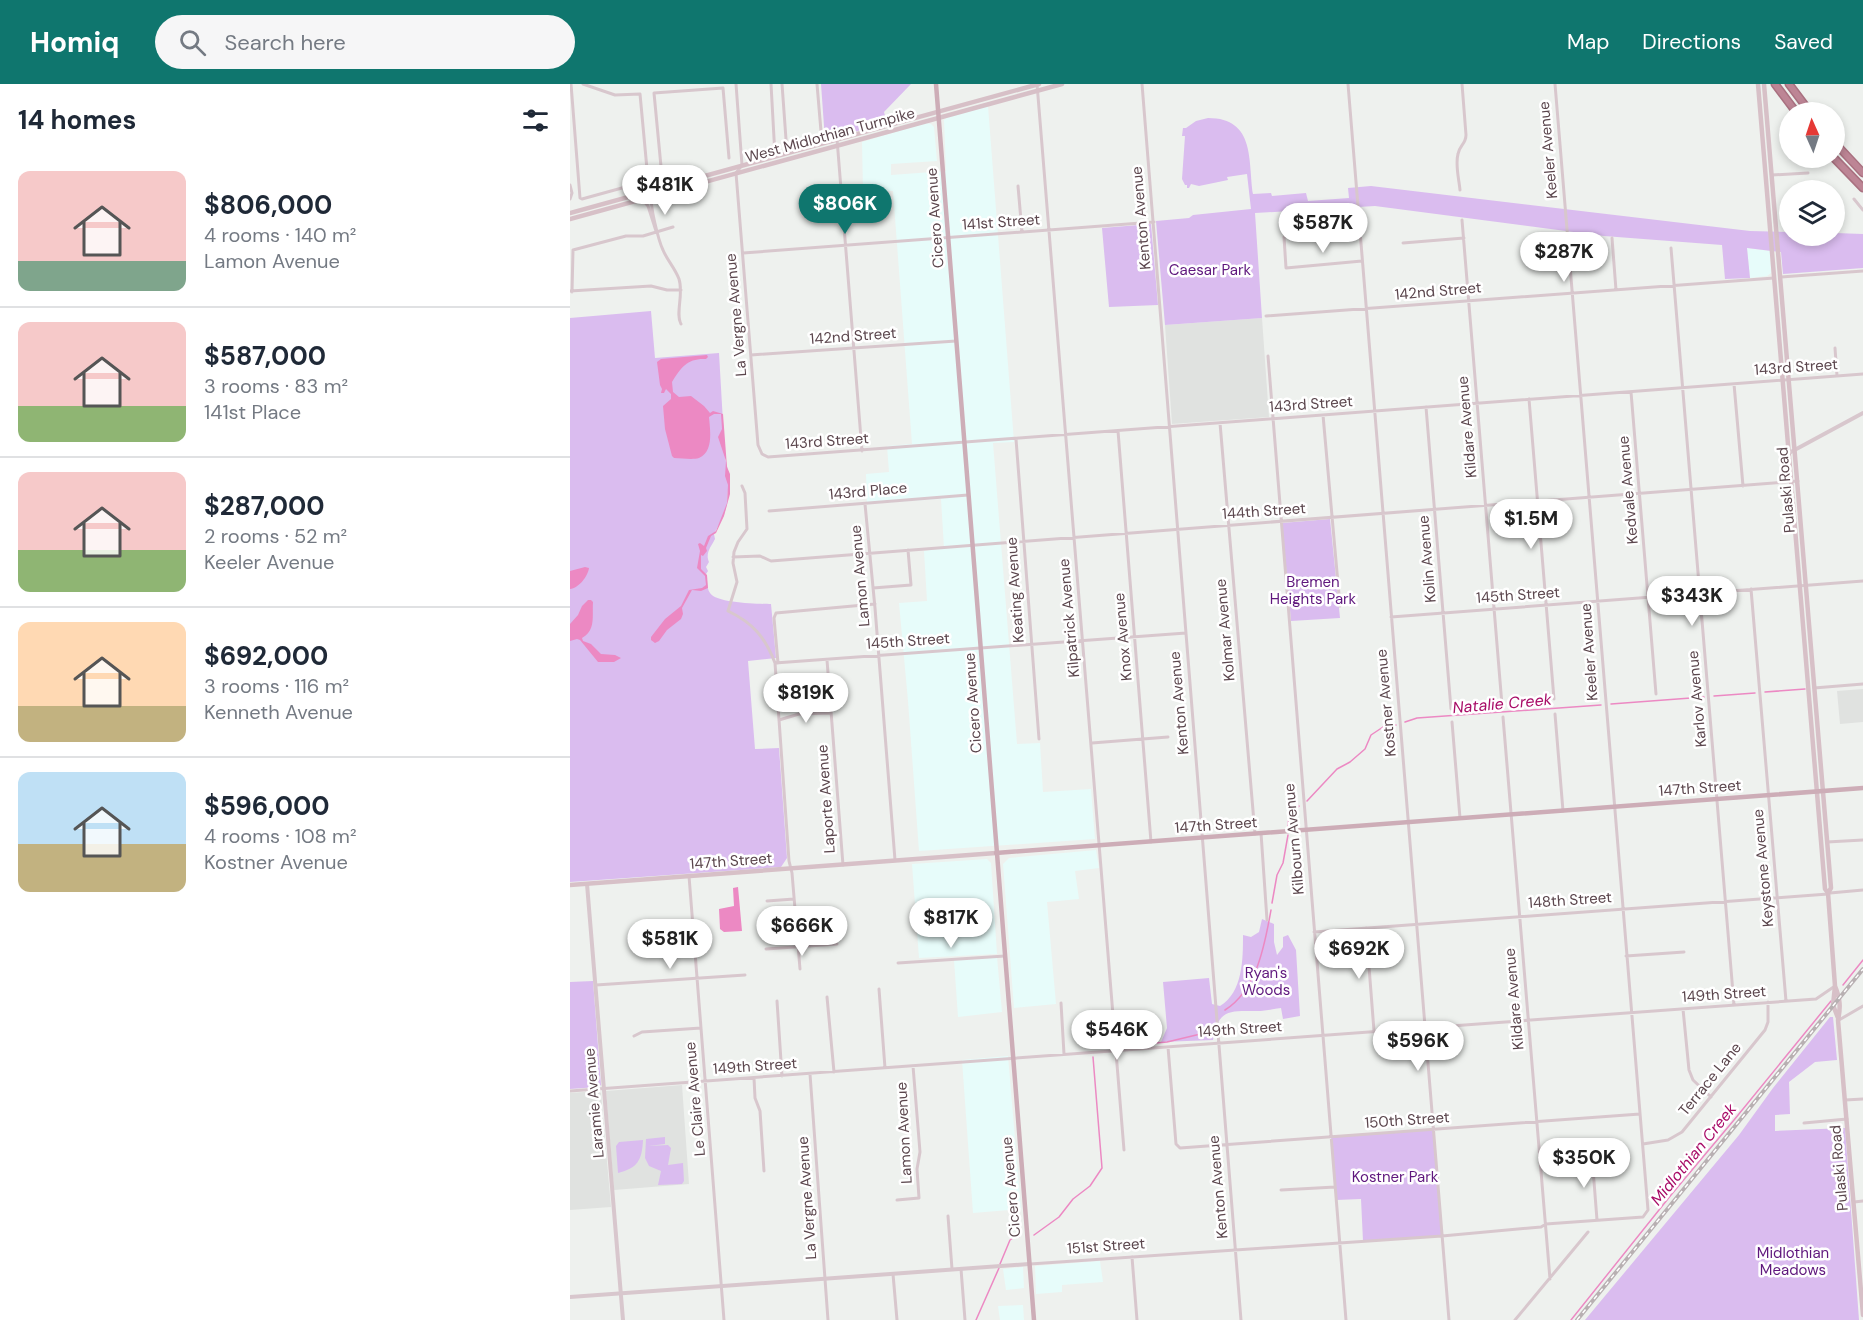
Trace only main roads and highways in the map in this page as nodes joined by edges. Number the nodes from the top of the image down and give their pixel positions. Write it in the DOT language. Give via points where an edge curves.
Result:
graph roads {
  1 [pos="936,84"];
  2 [pos="1062,84"];
  3 [pos="1758,84"];
  4 [pos="1764,84"];
  5 [pos="1775,84"];
  6 [pos="1789,84"];
  7 [pos="1038,86"];
  8 [pos="1788,102"];
  9 [pos="1802,102"];
  10 [pos="939,115"];
  11 [pos="837,142"];
  12 [pos="1845,154"];
  13 [pos="1844,168"];
  14 [pos="1863,173"];
  15 [pos="1863,188"];
  16 [pos="643,193"];
  17 [pos="647,198"];
  18 [pos="570,213"];
  19 [pos="570,219"];
  20 [pos="1777,278"];
  21 [pos="1786,379"];
  22 [pos="1803,586"];
  23 [pos="1863,788"];
  24 [pos="1820,791"];
  25 [pos="996,853"];
  26 [pos="570,885"];
  27 [pos="1828,893"];
  28 [pos="1860,1254"];
  29 [pos="1863,1304"];
  30 [pos="1863,1315"];
  31 [pos="1034,1320"];
  1 -- 10 [label="main road, Cicero Avenue"];
  2 -- 7 [label="main road, West Midlothian Turnpike"];
  3 -- 20 [label="main road, Pulaski Road"];
  4 -- 20 [label="main road, Pulaski Road"];
  5 -- 8 [label="highway"];
  6 -- 9 [label="highway"];
  7 -- 10 [label="main road, West Midlothian Turnpike"];
  10 -- 11 [label="main road, West Midlothian Turnpike"];
  10 -- 25 [label="main road, Cicero Avenue"];
  11 -- 16 [label="main road, West Midlothian Turnpike"];
  11 -- 17 [label="main road, West Midlothian Turnpike"];
  12 -- 14 [label="highway"];
  13 -- 15 [label="highway"];
  16 -- 17 [label="main road"];
  16 -- 18 [label="main road, West Midlothian Turnpike"];
  17 -- 19 [label="main road, West Midlothian Turnpike"];
  20 -- 21 [label="main road, Pulaski Road"];
  21 -- 22 [label="main road, Pulaski Road" via="1791,482"];
  21 -- 22 [label="main road, Pulaski Road" via="1798,482"];
  22 -- 24 [label="main road, Pulaski Road"];
  23 -- 24 [label="main road, 147th Street"];
  24 -- 25 [label="main road, 147th Street"];
  24 -- 27 [label="main road, Pulaski Road"];
  24 -- 27 [label="main road, Pulaski Road" via="1831,888"];
  25 -- 26 [label="main road, 147th Street"];
  25 -- 31 [label="main road, Cicero Avenue"];
  27 -- 28 [label="main road, Pulaski Road"];
  28 -- 29 [label="main road, Pulaski Road"];
  29 -- 30 [label="main road, Pulaski Road"];
}
